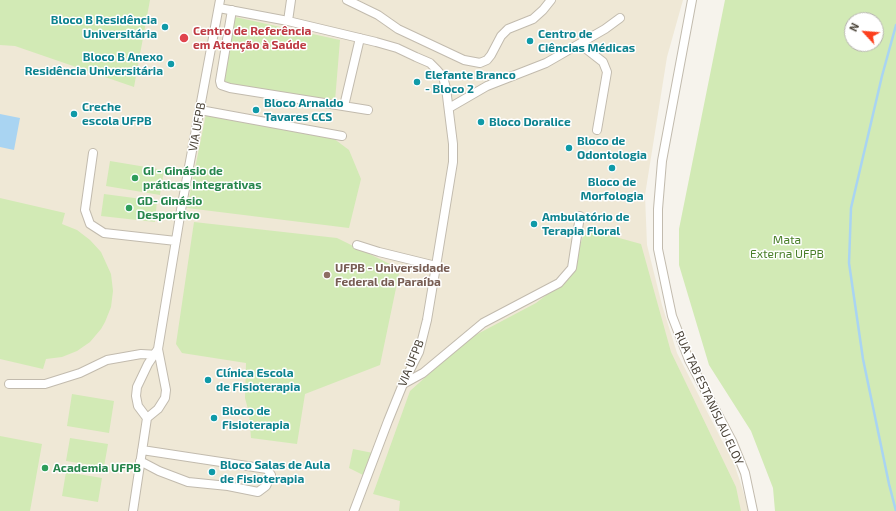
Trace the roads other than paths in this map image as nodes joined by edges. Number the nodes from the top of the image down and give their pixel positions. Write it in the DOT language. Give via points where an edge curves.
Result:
graph roads {
  1 [pos="291,0"];
  2 [pos="347,0"];
  3 [pos="551,0"];
  4 [pos="692,0"];
  5 [pos="219,4"];
  6 [pos="232,10"];
  7 [pos="620,18"];
  8 [pos="288,21"];
  9 [pos="360,38"];
  10 [pos="580,44"];
  11 [pos="344,106"];
  12 [pos="449,108"];
  13 [pos="200,110"];
  14 [pos="368,110"];
  15 [pos="597,130"];
  16 [pos="342,136"];
  17 [pos="93,153"];
  18 [pos="580,216"];
  19 [pos="176,241"];
  20 [pos="357,245"];
  21 [pos="436,266"];
  22 [pos="158,353"];
  23 [pos="9,384"];
  24 [pos="403,384"];
  25 [pos="147,418"];
  26 [pos="142,450"];
  27 [pos="140,461"];
  28 [pos="133,511"];
  29 [pos="354,511"];
  30 [pos="753,511"];
  1 -- 8 [label="street"];
  2 -- 3 [label="street" via="398,29 464,60 480,63 492,55 501,36 508,29 533,19"];
  4 -- 30 [label="street, RUA TAB ESTANISLAU ELOY" via="662,160 658,249 672,316 689,360 732,441 745,473"];
  5 -- 6 [label="street, VIA UFPB"];
  5 -- 13 [label="street, VIA UFPB"];
  6 -- 8 [label="street, VIA UFPB"];
  6 -- 11 [label="street" via="221,85"];
  7 -- 10 [label="street"];
  8 -- 9 [label="street, VIA UFPB"];
  9 -- 11 [label="street"];
  9 -- 12 [label="street, VIA UFPB" via="397,48 430,63 442,77"];
  10 -- 12 [label="street" via="546,62 487,86"];
  10 -- 15 [label="street" via="603,62 607,72"];
  11 -- 14 [label="street"];
  12 -- 21 [label="street, VIA UFPB" via="453,162"];
  13 -- 16 [label="street"];
  13 -- 19 [label="street, VIA UFPB"];
  17 -- 19 [label="street" via="85,210 90,224 104,232"];
  18 -- 24 [label="street" via="572,268 559,283 483,323 423,373"];
  19 -- 22 [label="street, VIA UFPB"];
  20 -- 21 [label="street"];
  21 -- 24 [label="street, VIA UFPB" via="418,352"];
  22 -- 23 [label="street" via="107,360 80,373 45,384"];
  22 -- 25 [label="street, VIA UFPB" via="166,390 165,398 158,409"];
  22 -- 25 [label="street, VIA UFPB" via="148,364 137,387 138,406"];
  24 -- 29 [label="street, VIA UFPB"];
  25 -- 26 [label="street"];
  26 -- 27 [label="street"];
  26 -- 27 [label="street" via="266,469 271,475 266,486 258,492 188,482"];
  27 -- 28 [label="street"];
}
